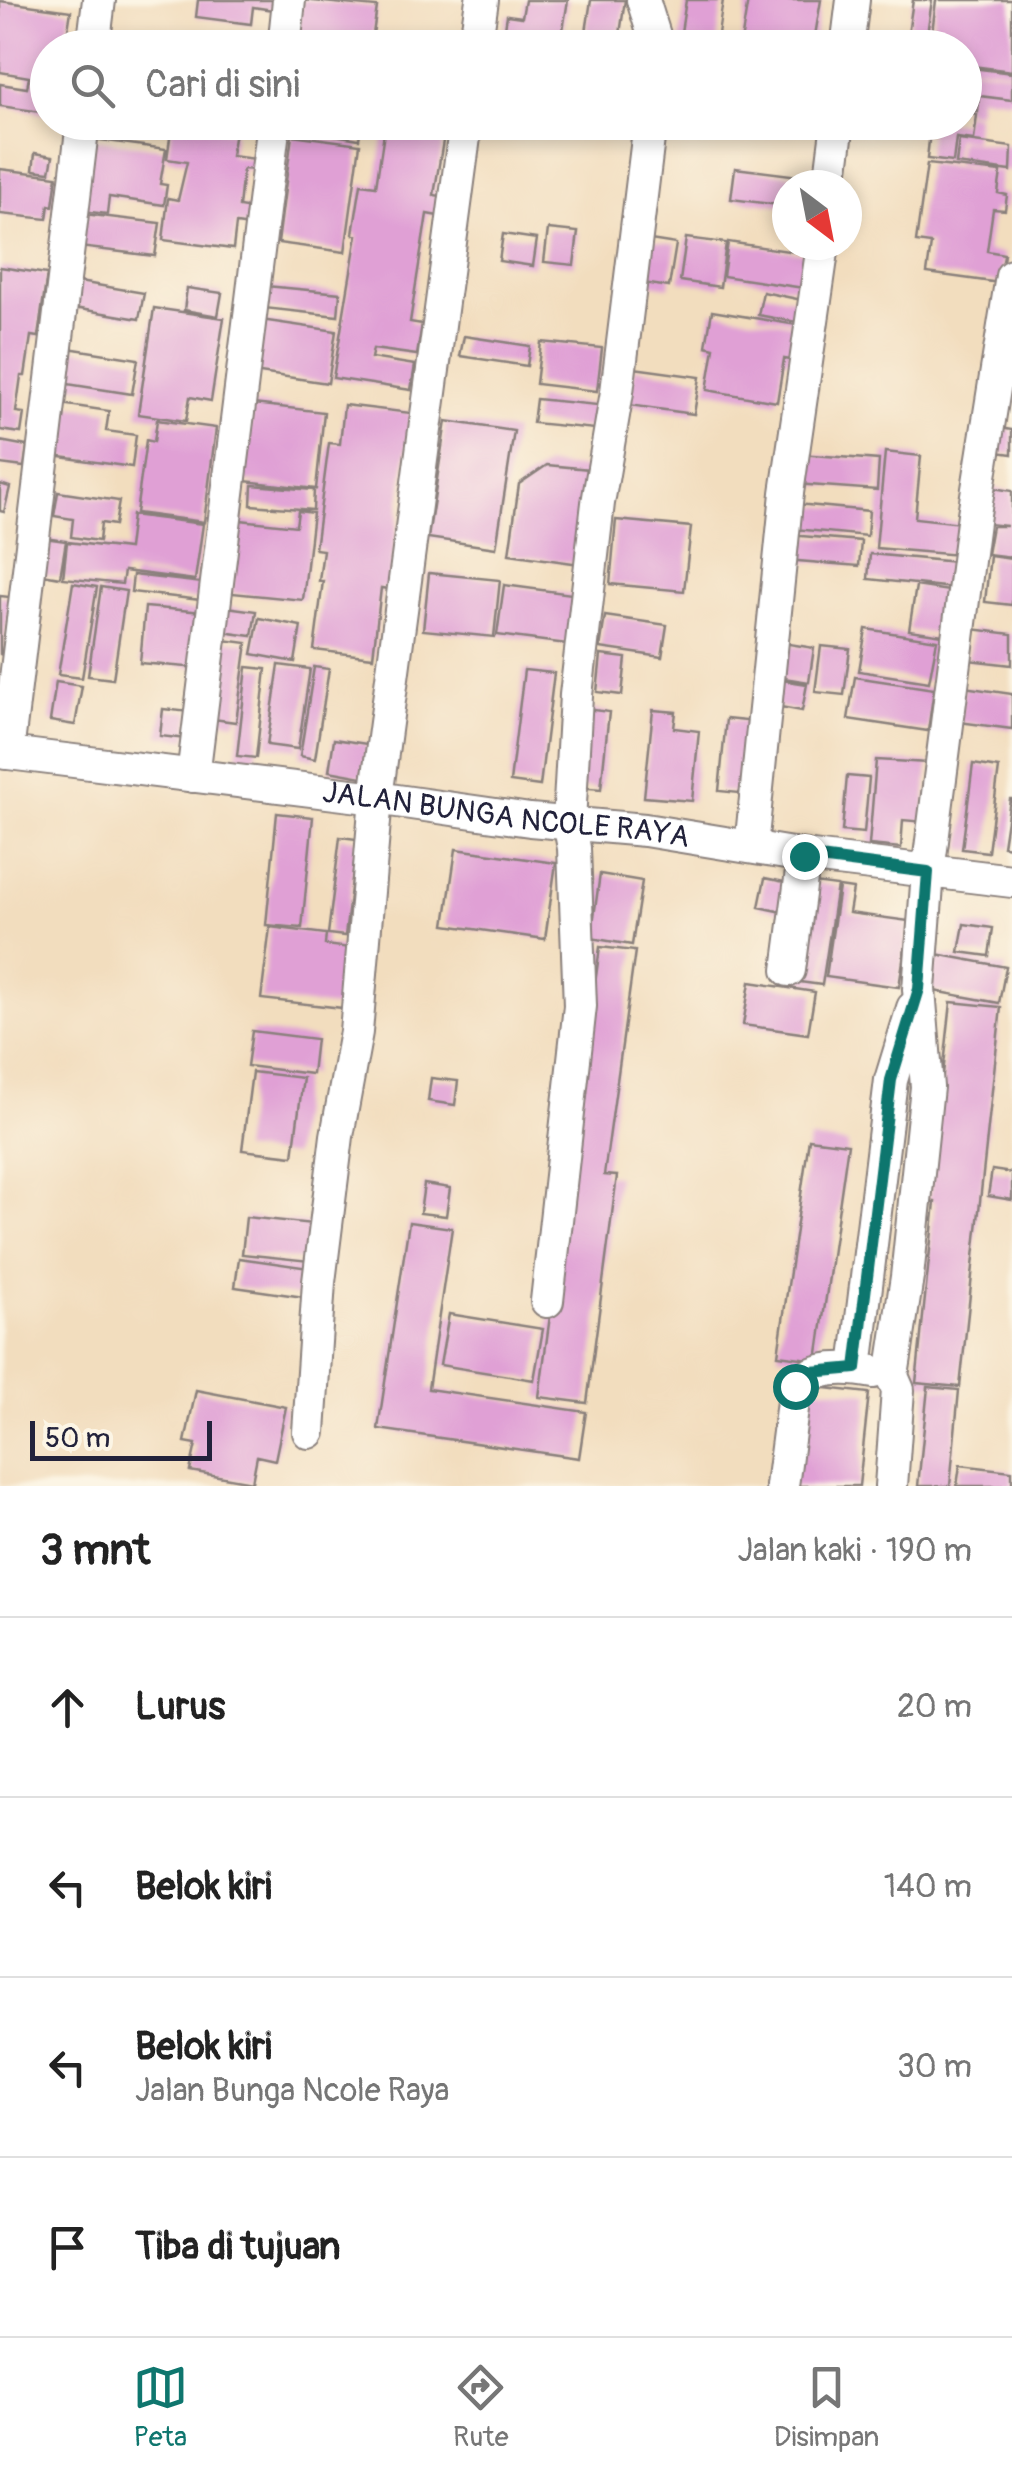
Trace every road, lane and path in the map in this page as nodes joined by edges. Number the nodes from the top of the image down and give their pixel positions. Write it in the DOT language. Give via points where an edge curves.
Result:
graph roads {
  1 [pos="99,0"];
  2 [pos="290,0"];
  3 [pos="482,0"];
  4 [pos="643,0"];
  5 [pos="853,0"];
  6 [pos="95,30"];
  7 [pos="286,30"];
  8 [pos="478,30"];
  9 [pos="652,30"];
  10 [pos="849,30"];
  11 [pos="81,140"];
  12 [pos="272,140"];
  13 [pos="464,140"];
  14 [pos="648,140"];
  15 [pos="836,140"];
  16 [pos="832,170"];
  17 [pos="821,260"];
  18 [pos="1012,276"];
  19 [pos="3,753"];
  20 [pos="194,776"];
  21 [pos="376,798"];
  22 [pos="569,822"];
  23 [pos="751,847"];
  24 [pos="804,856"];
  25 [pos="928,872"];
  26 [pos="1012,880"];
  27 [pos="789,970"];
  28 [pos="919,989"];
  29 [pos="547,1301"];
  30 [pos="856,1368"];
  31 [pos="892,1376"];
  32 [pos="310,1432"];
  33 [pos="782,1486"];
  34 [pos="891,1486"];
  1 -- 6 [label="street"];
  2 -- 7 [label="street"];
  3 -- 8 [label="street"];
  4 -- 9 [label="street"];
  5 -- 10 [label="street"];
  11 -- 19 [label="street"];
  12 -- 20 [label="street"];
  13 -- 21 [label="street"];
  14 -- 22 [label="street" via="576,695"];
  15 -- 16 [label="street"];
  17 -- 23 [label="street" via="787,493"];
  18 -- 25 [label="street"];
  19 -- 20 [label="street, JALAN BUNGA NCOLE RAYA"];
  20 -- 21 [label="street, JALAN BUNGA NCOLE RAYA"];
  21 -- 22 [label="street, JALAN BUNGA NCOLE RAYA"];
  21 -- 32 [label="street" via="356,1032 320,1282"];
  22 -- 23 [label="street, JALAN BUNGA NCOLE RAYA"];
  22 -- 29 [label="street" via="580,1006"];
  23 -- 24 [label="street, JALAN BUNGA NCOLE RAYA"];
  24 -- 25 [label="street, JALAN BUNGA NCOLE RAYA"];
  24 -- 27 [label="street"];
  25 -- 26 [label="street, JALAN BUNGA NCOLE RAYA"];
  25 -- 28 [label="street"];
  28 -- 30 [label="street" via="891,1080"];
  28 -- 31 [label="street" via="927,1087"];
  30 -- 31 [label="street"];
  30 -- 33 [label="street" via="812,1372 795,1386"];
  31 -- 34 [label="street" via="898,1390"];
}
